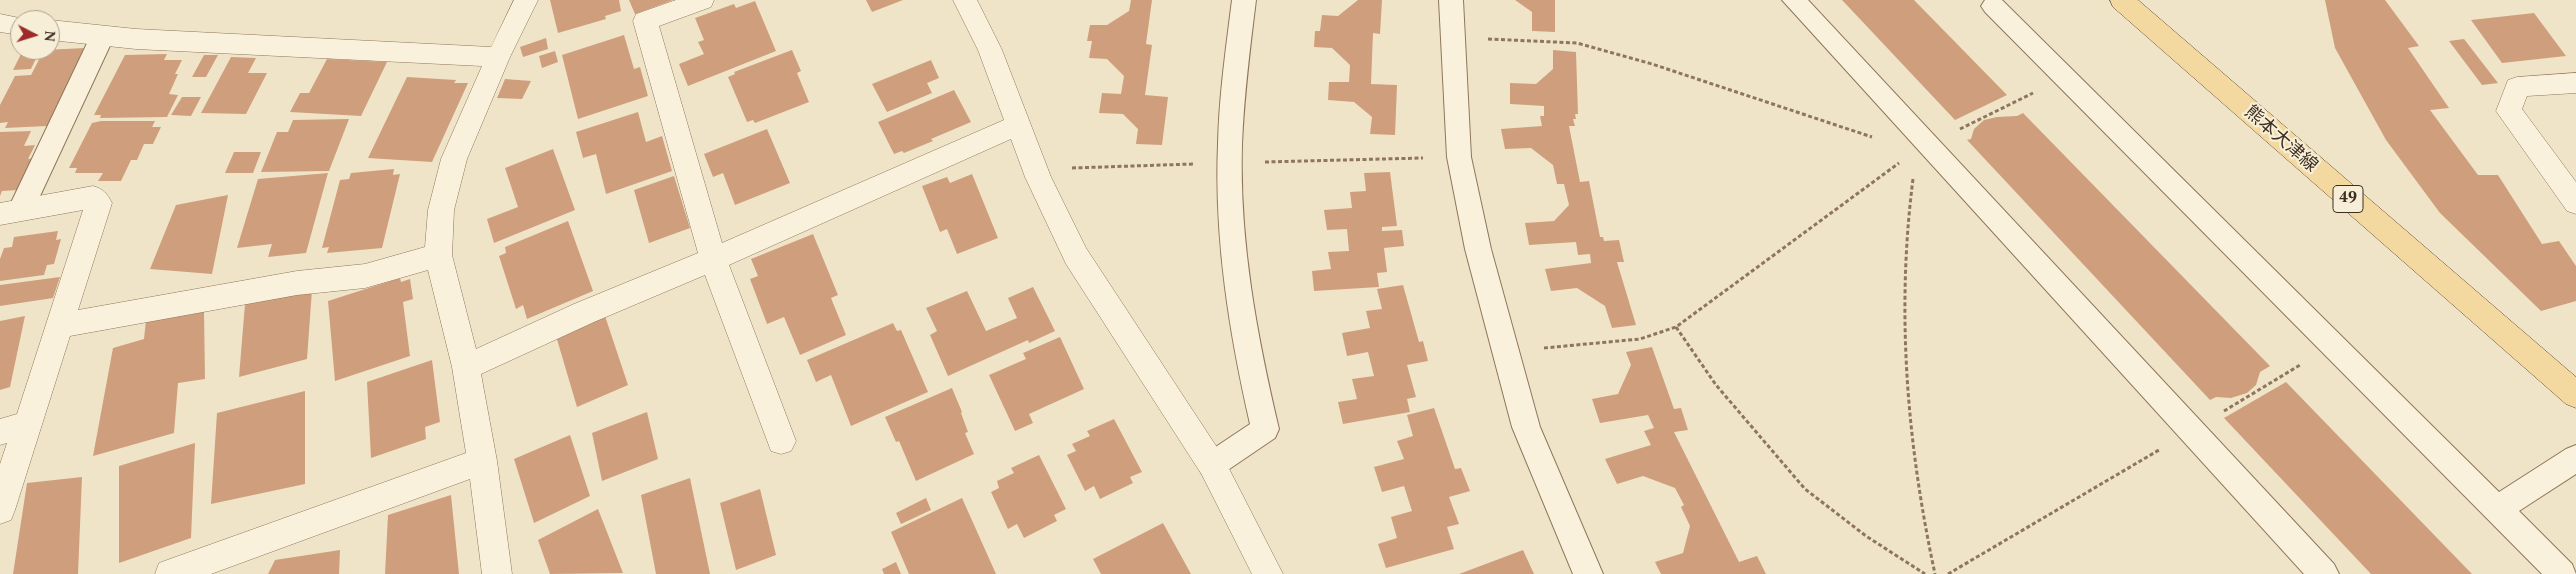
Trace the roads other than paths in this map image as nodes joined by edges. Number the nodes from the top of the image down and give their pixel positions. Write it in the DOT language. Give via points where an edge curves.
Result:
graph roads {
  1 [pos="526,0"];
  2 [pos="702,0"];
  3 [pos="965,0"];
  4 [pos="1244,0"];
  5 [pos="1451,0"];
  6 [pos="1794,0"];
  7 [pos="2122,0"];
  8 [pos="1996,2"];
  9 [pos="60,31"];
  10 [pos="102,37"];
  11 [pos="498,57"];
  12 [pos="2576,83"];
  13 [pos="1018,125"];
  14 [pos="2576,203"];
  15 [pos="10,211"];
  16 [pos="438,255"];
  17 [pos="713,259"];
  18 [pos="61,325"];
  19 [pos="466,367"];
  20 [pos="2576,395"];
  21 [pos="29,424"];
  22 [pos="0,432"];
  23 [pos="781,441"];
  24 [pos="2576,458"];
  25 [pos="482,461"];
  26 [pos="1212,465"];
  27 [pos="2497,509"];
  28 [pos="0,510"];
  29 [pos="170,574"];
  30 [pos="497,574"];
  31 [pos="1268,574"];
  32 [pos="1588,574"];
  33 [pos="2324,574"];
  34 [pos="2562,574"];
  1 -- 11 [label="street"];
  2 -- 17 [label="street" via="645,21"];
  3 -- 13 [label="street" via="990,50"];
  4 -- 26 [label="lane" via="1231,107 1232,203 1238,283 1265,429"];
  5 -- 32 [label="lane" via="1459,157 1478,249 1526,427"];
  6 -- 33 [label="lane" via="1921,148 2192,430"];
  7 -- 20 [label="main road, 熊本大津線 / 49"];
  8 -- 27 [label="lane" via="2064,78"];
  9 -- 10 [label="street"];
  10 -- 11 [label="street"];
  10 -- 15 [label="lane"];
  11 -- 16 [label="street" via="454,159 441,210"];
  12 -- 14 [label="street" via="2517,87 2509,111"];
  13 -- 17 [label="street"];
  13 -- 26 [label="street" via="1076,256"];
  15 -- 18 [label="street" via="93,197 99,203"];
  16 -- 18 [label="street" via="365,276 297,283"];
  16 -- 19 [label="street"];
  17 -- 19 [label="street"];
  17 -- 23 [label="street"];
  18 -- 21 [label="street"];
  19 -- 25 [label="street"];
  21 -- 22 [label="street"];
  21 -- 28 [label="street"];
  24 -- 27 [label="lane"];
  25 -- 29 [label="street"];
  25 -- 30 [label="street"];
  26 -- 31 [label="street"];
  27 -- 34 [label="lane"];
}
